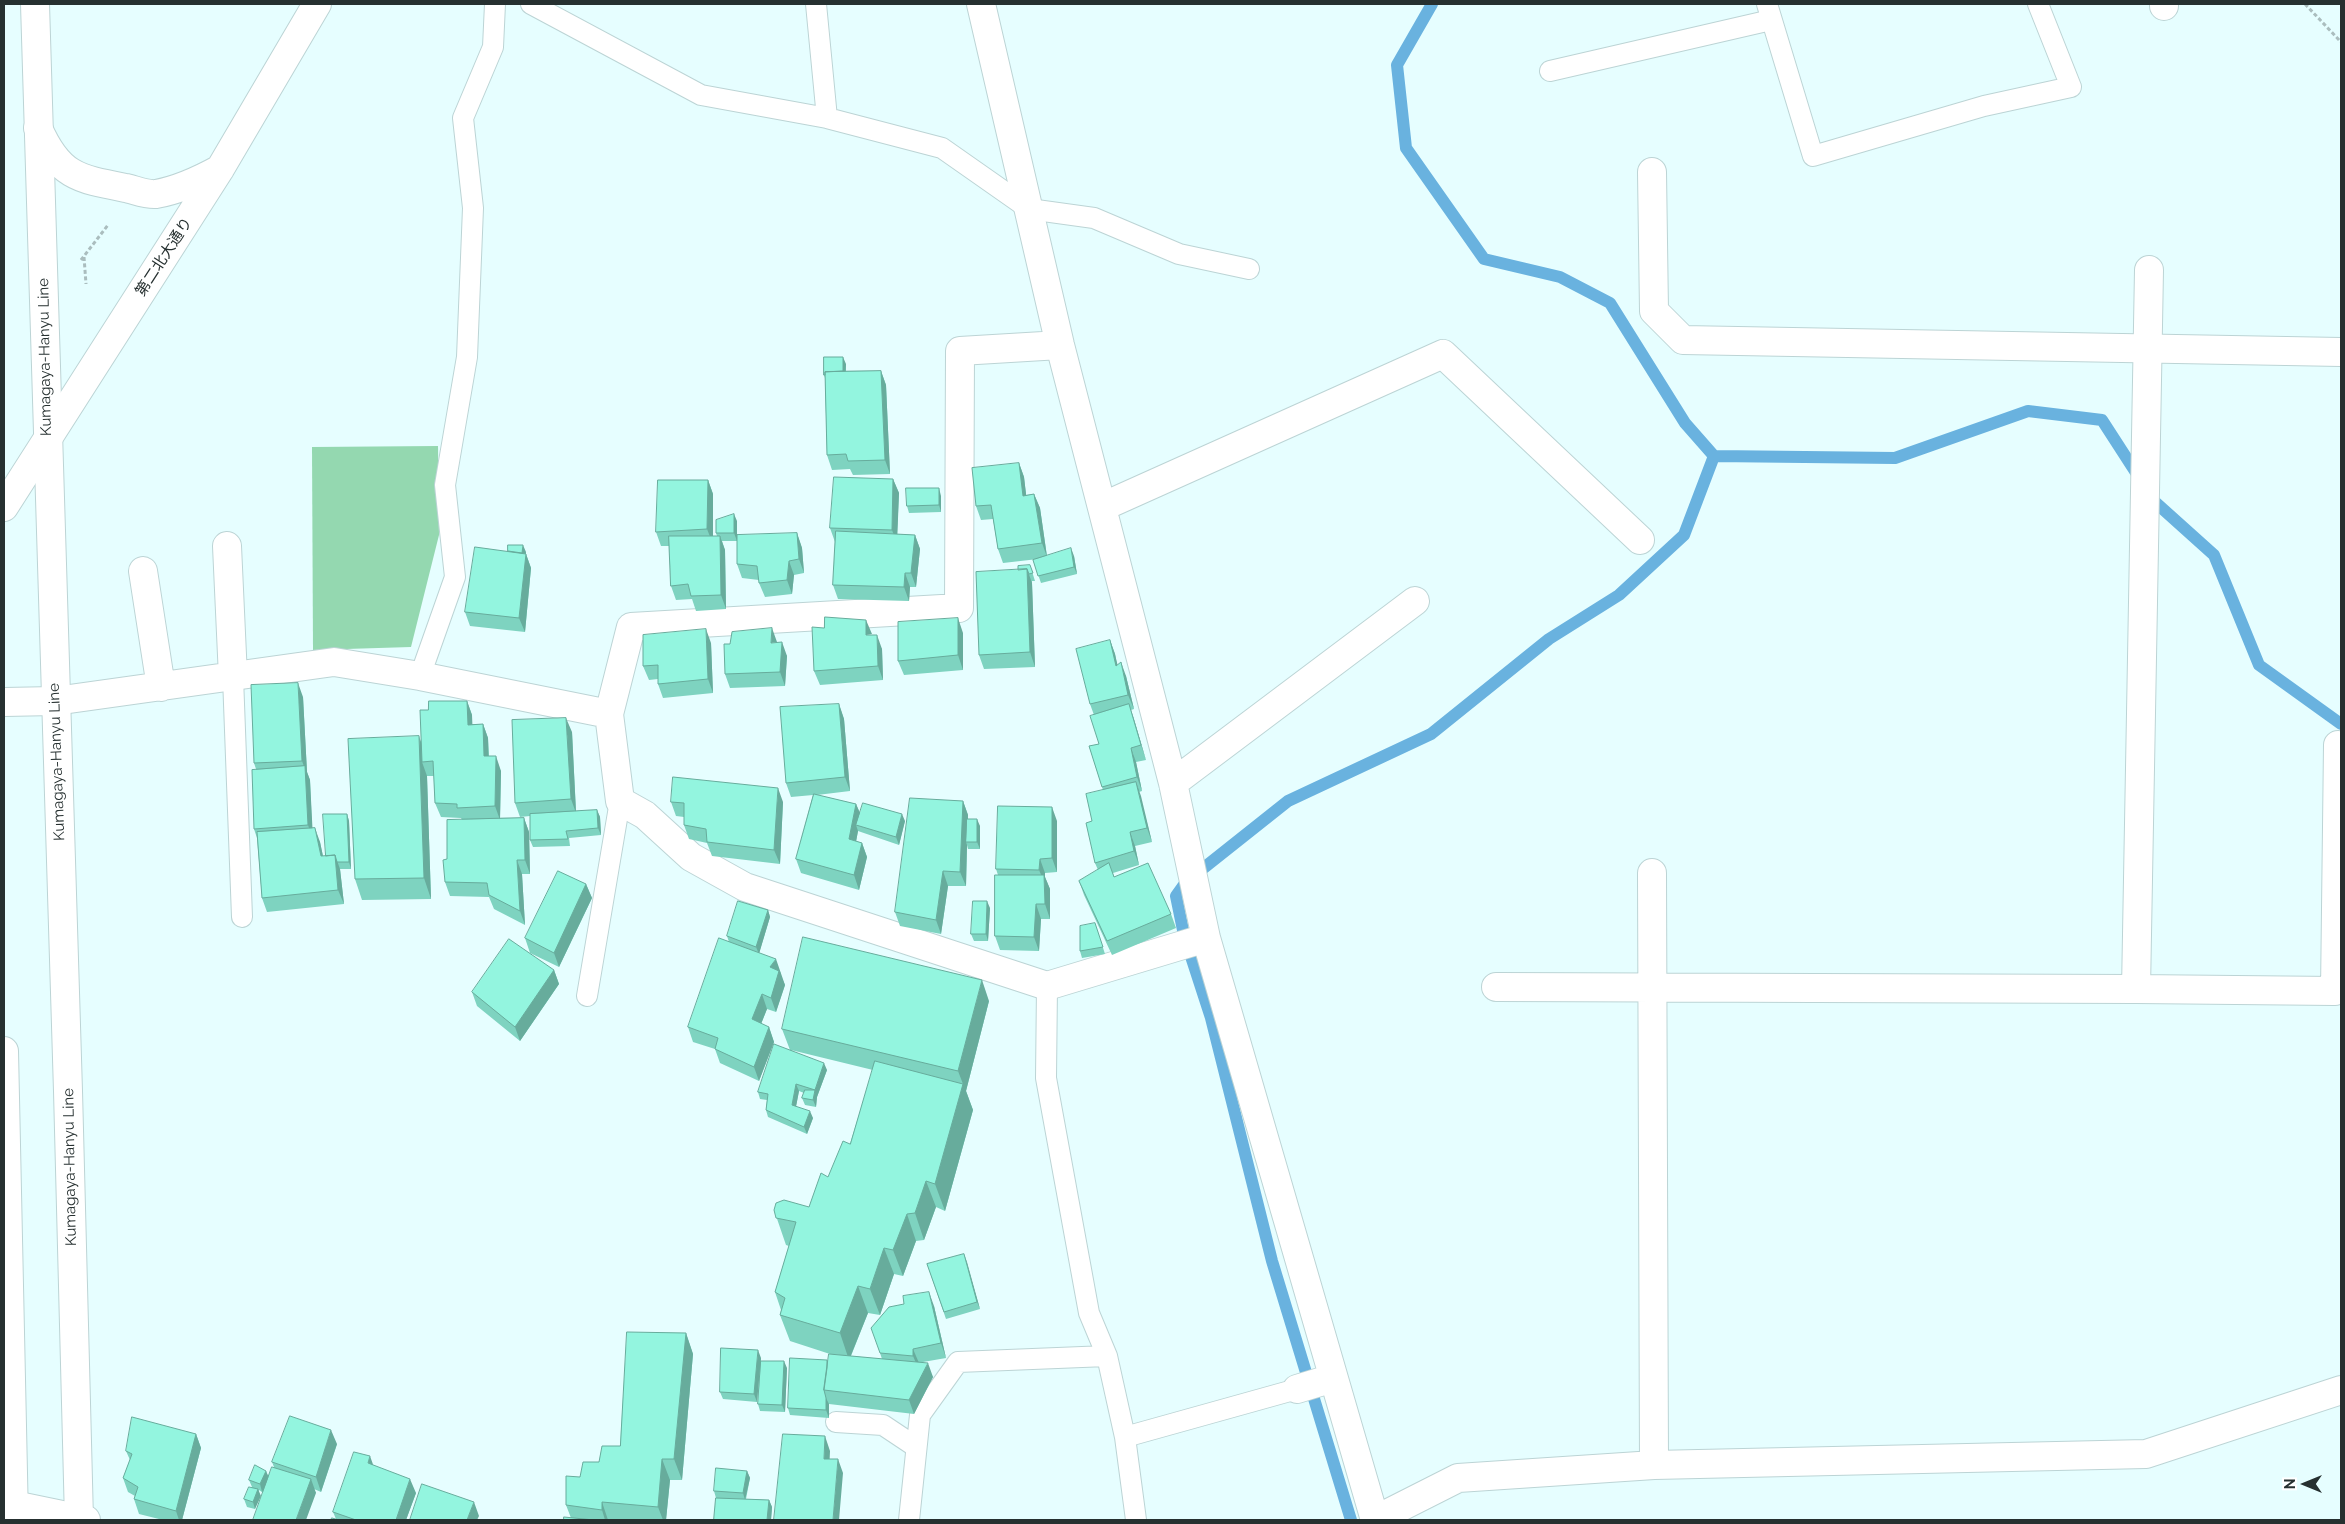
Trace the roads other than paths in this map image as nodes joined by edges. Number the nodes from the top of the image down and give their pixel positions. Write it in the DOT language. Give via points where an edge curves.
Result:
graph roads {
  1 [pos="34,4"];
  2 [pos="317,4"];
  3 [pos="495,4"];
  4 [pos="531,4"];
  5 [pos="816,4"];
  6 [pos="981,4"];
  7 [pos="2038,4"];
  8 [pos="1769,12"];
  9 [pos="1550,71"];
  10 [pos="827,118"];
  11 [pos="38,128"];
  12 [pos="220,169"];
  13 [pos="1652,172"];
  14 [pos="1029,209"];
  15 [pos="1249,268"];
  16 [pos="2150,270"];
  17 [pos="1060,345"];
  18 [pos="2148,348"];
  19 [pos="2341,352"];
  20 [pos="47,440"];
  21 [pos="4,506"];
  22 [pos="1102,507"];
  23 [pos="1640,540"];
  24 [pos="227,546"];
  25 [pos="143,571"];
  26 [pos="1415,601"];
  27 [pos="420,676"];
  28 [pos="232,677"];
  29 [pos="160,687"];
  30 [pos="55,701"];
  31 [pos="4,702"];
  32 [pos="609,714"];
  33 [pos="2338,745"];
  34 [pos="1173,783"];
  35 [pos="620,801"];
  36 [pos="1652,873"];
  37 [pos="242,917"];
  38 [pos="1204,939"];
  39 [pos="1047,986"];
  40 [pos="1496,987"];
  41 [pos="1652,988"];
  42 [pos="2136,989"];
  43 [pos="587,996"];
  44 [pos="4,1051"];
  45 [pos="1107,1356"];
  46 [pos="1329,1380"];
  47 [pos="1297,1389"];
  48 [pos="2341,1390"];
  49 [pos="836,1422"];
  50 [pos="1125,1437"];
  51 [pos="916,1447"];
  52 [pos="1654,1464"];
  53 [pos="10,1509"];
  54 [pos="81,1520"];
  55 [pos="908,1520"];
  56 [pos="1136,1520"];
  57 [pos="1375,1520"];
  1 -- 11 [label="street, Kumagaya-Hanyu Line"];
  2 -- 12 [label="street, 第二北大通り"];
  3 -- 27 [label="lane" via="493,47 463,118 473,208 467,357 446,485 455,577"];
  4 -- 10 [label="lane" via="701,95"];
  5 -- 10 [label="lane"];
  6 -- 14 [label="street"];
  7 -- 8 [label="lane" via="2071,87 1984,106 1812,156"];
  8 -- 9 [label="lane"];
  10 -- 14 [label="lane" via="942,148"];
  11 -- 12 [label="street" via="60,165 87,181 154,194 180,187"];
  11 -- 20 [label="street, Kumagaya-Hanyu Line"];
  12 -- 20 [label="street, 第二北大通り"];
  13 -- 18 [label="street" via="1654,311 1683,340"];
  14 -- 15 [label="lane" via="1094,218 1179,254"];
  14 -- 17 [label="street"];
  16 -- 18 [label="street"];
  17 -- 22 [label="street"];
  17 -- 32 [label="street" via="960,351 959,608 631,627"];
  18 -- 19 [label="street"];
  18 -- 42 [label="street"];
  20 -- 21 [label="street, 第二北大通り"];
  20 -- 30 [label="street, Kumagaya-Hanyu Line"];
  22 -- 23 [label="street" via="1443,354"];
  22 -- 34 [label="street"];
  24 -- 28 [label="street"];
  25 -- 29 [label="street"];
  26 -- 34 [label="street"];
  27 -- 28 [label="street" via="334,662"];
  27 -- 32 [label="street"];
  28 -- 29 [label="street"];
  28 -- 37 [label="lane"];
  29 -- 30 [label="street"];
  30 -- 31 [label="street"];
  30 -- 54 [label="street, Kumagaya-Hanyu Line"];
  32 -- 35 [label="street"];
  33 -- 42 [label="street" via="2335,991"];
  34 -- 38 [label="street"];
  35 -- 39 [label="street" via="645,815 690,857 745,887"];
  35 -- 43 [label="lane"];
  36 -- 41 [label="street"];
  38 -- 39 [label="street"];
  38 -- 46 [label="street"];
  39 -- 45 [label="lane" via="1046,1078 1090,1312"];
  40 -- 41 [label="street"];
  41 -- 42 [label="street"];
  41 -- 52 [label="street"];
  44 -- 53 [label="street"];
  45 -- 50 [label="lane"];
  45 -- 51 [label="lane" via="958,1362 920,1415"];
  46 -- 47 [label="street"];
  46 -- 57 [label="street"];
  47 -- 50 [label="lane"];
  48 -- 52 [label="street" via="2146,1454"];
  49 -- 51 [label="lane" via="883,1425"];
  50 -- 56 [label="lane"];
  51 -- 55 [label="lane"];
  52 -- 57 [label="street" via="1458,1478"];
  53 -- 54 [label="street"];
}
